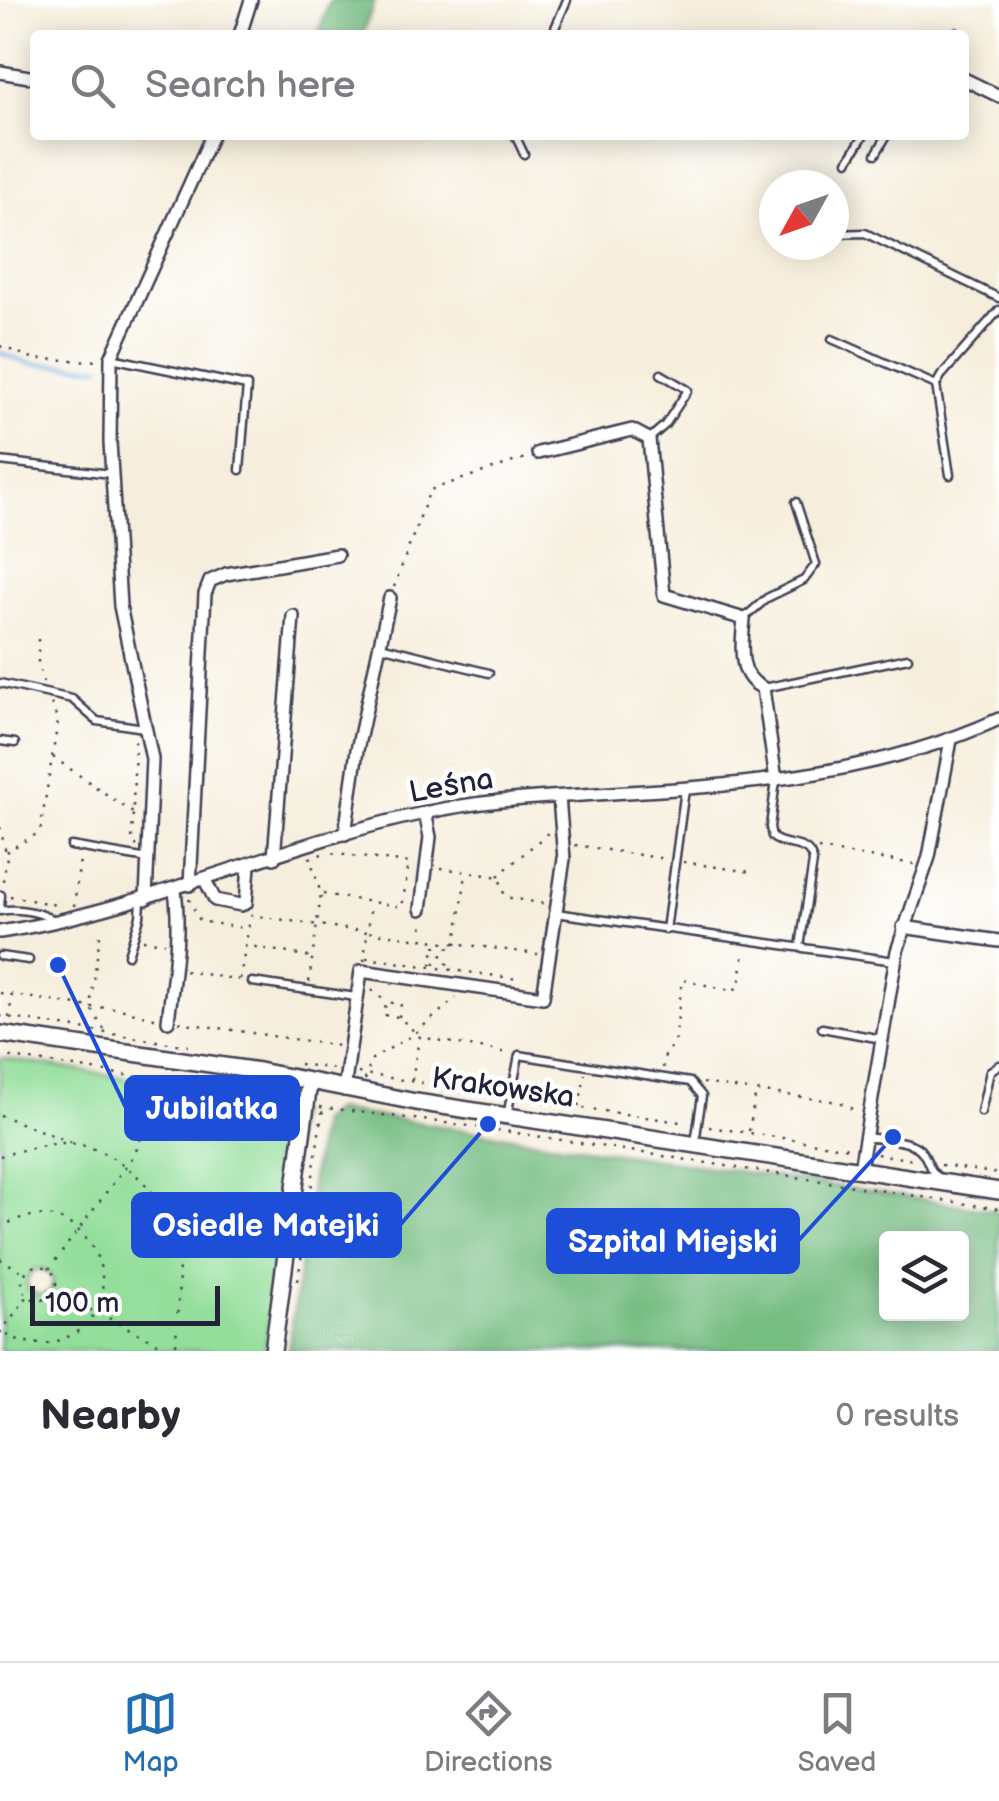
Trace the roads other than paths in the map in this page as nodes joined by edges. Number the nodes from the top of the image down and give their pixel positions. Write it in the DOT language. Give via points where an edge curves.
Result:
graph roads {
  1 [pos="250,0"];
  2 [pos="567,0"];
  3 [pos="241,30"];
  4 [pos="554,30"];
  5 [pos="0,72"];
  6 [pos="30,77"];
  7 [pos="969,81"];
  8 [pos="999,96"];
  9 [pos="210,140"];
  10 [pos="517,140"];
  11 [pos="861,140"];
  12 [pos="884,140"];
  13 [pos="524,154"];
  14 [pos="876,154"];
  15 [pos="848,161"];
  16 [pos="849,234"];
  17 [pos="999,298"];
  18 [pos="999,310"];
  19 [pos="832,339"];
  20 [pos="110,360"];
  21 [pos="661,374"];
  22 [pos="936,385"];
  23 [pos="649,439"];
  24 [pos="538,454"];
  25 [pos="0,461"];
  26 [pos="240,470"];
  27 [pos="113,474"];
  28 [pos="950,475"];
  29 [pos="796,502"];
  30 [pos="338,556"];
  31 [pos="390,598"];
  32 [pos="293,616"];
  33 [pos="744,619"];
  34 [pos="380,646"];
  35 [pos="908,658"];
  36 [pos="489,673"];
  37 [pos="0,683"];
  38 [pos="763,688"];
  39 [pos="999,718"];
  40 [pos="144,728"];
  41 [pos="952,740"];
  42 [pos="0,741"];
  43 [pos="15,743"];
  44 [pos="776,780"];
  45 [pos="685,788"];
  46 [pos="559,797"];
  47 [pos="425,812"];
  48 [pos="346,834"];
  49 [pos="71,846"];
  50 [pos="148,858"];
  51 [pos="274,858"];
  52 [pos="250,866"];
  53 [pos="205,880"];
  54 [pos="183,887"];
  55 [pos="1,894"];
  56 [pos="144,900"];
  57 [pos="0,909"];
  58 [pos="556,909"];
  59 [pos="422,910"];
  60 [pos="60,923"];
  61 [pos="903,927"];
  62 [pos="666,930"];
  63 [pos="0,932"];
  64 [pos="999,941"];
  65 [pos="800,947"];
  66 [pos="128,955"];
  67 [pos="0,956"];
  68 [pos="29,960"];
  69 [pos="896,962"];
  70 [pos="252,982"];
  71 [pos="357,998"];
  72 [pos="168,1021"];
  73 [pos="822,1028"];
  74 [pos="0,1034"];
  75 [pos="883,1039"];
  76 [pos="999,1065"];
  77 [pos="309,1082"];
  78 [pos="344,1090"];
  79 [pos="981,1112"];
  80 [pos="507,1116"];
  81 [pos="695,1144"];
  82 [pos="865,1144"];
  83 [pos="860,1169"];
  84 [pos="945,1182"];
  85 [pos="999,1191"];
  86 [pos="274,1351"];
  1 -- 3 [label="street"];
  2 -- 4 [label="lane"];
  5 -- 6 [label="street"];
  7 -- 8 [label="street"];
  9 -- 20 [label="street"];
  10 -- 13 [label="lane"];
  11 -- 15 [label="lane"];
  12 -- 14 [label="lane"];
  16 -- 17 [label="lane" via="865,233"];
  18 -- 22 [label="lane"];
  19 -- 22 [label="lane"];
  20 -- 26 [label="lane" via="247,386"];
  20 -- 27 [label="street"];
  21 -- 23 [label="lane" via="688,390"];
  22 -- 28 [label="lane"];
  23 -- 24 [label="street" via="632,430"];
  23 -- 33 [label="street" via="664,595"];
  25 -- 27 [label="lane"];
  27 -- 40 [label="street" via="123,632"];
  29 -- 33 [label="lane" via="816,564 804,580 767,598"];
  30 -- 54 [label="street" via="210,581"];
  31 -- 34 [label="street"];
  32 -- 51 [label="street"];
  33 -- 38 [label="street" via="744,664"];
  34 -- 36 [label="lane"];
  34 -- 48 [label="street"];
  35 -- 38 [label="lane"];
  37 -- 40 [label="lane" via="72,699 96,721"];
  38 -- 44 [label="street"];
  39 -- 41 [label="street, Leśna"];
  40 -- 50 [label="street" via="152,759"];
  41 -- 44 [label="street, Leśna"];
  41 -- 61 [label="street" via="926,866"];
  42 -- 43 [label="lane"];
  44 -- 45 [label="street, Leśna"];
  44 -- 65 [label="lane" via="772,837 812,854"];
  45 -- 46 [label="street, Leśna"];
  45 -- 62 [label="lane"];
  46 -- 47 [label="street, Leśna"];
  46 -- 58 [label="street" via="563,844"];
  47 -- 48 [label="street, Leśna"];
  47 -- 59 [label="street" via="430,838"];
  48 -- 51 [label="street, Leśna"];
  49 -- 50 [label="lane"];
  50 -- 56 [label="street"];
  51 -- 52 [label="street, Leśna"];
  52 -- 53 [label="street, Leśna"];
  52 -- 53 [label="street" via="241,905 216,900"];
  53 -- 54 [label="street, Leśna"];
  54 -- 56 [label="street, Leśna"];
  54 -- 72 [label="street"];
  55 -- 57 [label="lane"];
  56 -- 60 [label="street, Leśna"];
  56 -- 66 [label="lane"];
  57 -- 60 [label="lane"];
  58 -- 62 [label="lane"];
  58 -- 71 [label="street" via="543,997 362,971"];
  60 -- 63 [label="street, Leśna"];
  61 -- 64 [label="street"];
  61 -- 69 [label="street"];
  62 -- 65 [label="lane"];
  65 -- 69 [label="lane"];
  67 -- 68 [label="lane"];
  69 -- 75 [label="street"];
  70 -- 71 [label="lane"];
  71 -- 78 [label="street"];
  73 -- 75 [label="lane"];
  74 -- 77 [label="street, Krakowska"];
  75 -- 82 [label="street"];
  76 -- 79 [label="lane" via="990,1072"];
  77 -- 78 [label="street, Krakowska"];
  77 -- 86 [label="street" via="298,1103"];
  78 -- 80 [label="street, Krakowska"];
  80 -- 81 [label="street, Krakowska"];
  80 -- 81 [label="lane" via="519,1055 662,1076 689,1081 702,1096"];
  81 -- 83 [label="street, Krakowska"];
  82 -- 83 [label="street"];
  82 -- 84 [label="lane" via="916,1146"];
  83 -- 84 [label="street, Krakowska"];
  84 -- 85 [label="street, Krakowska"];
}
